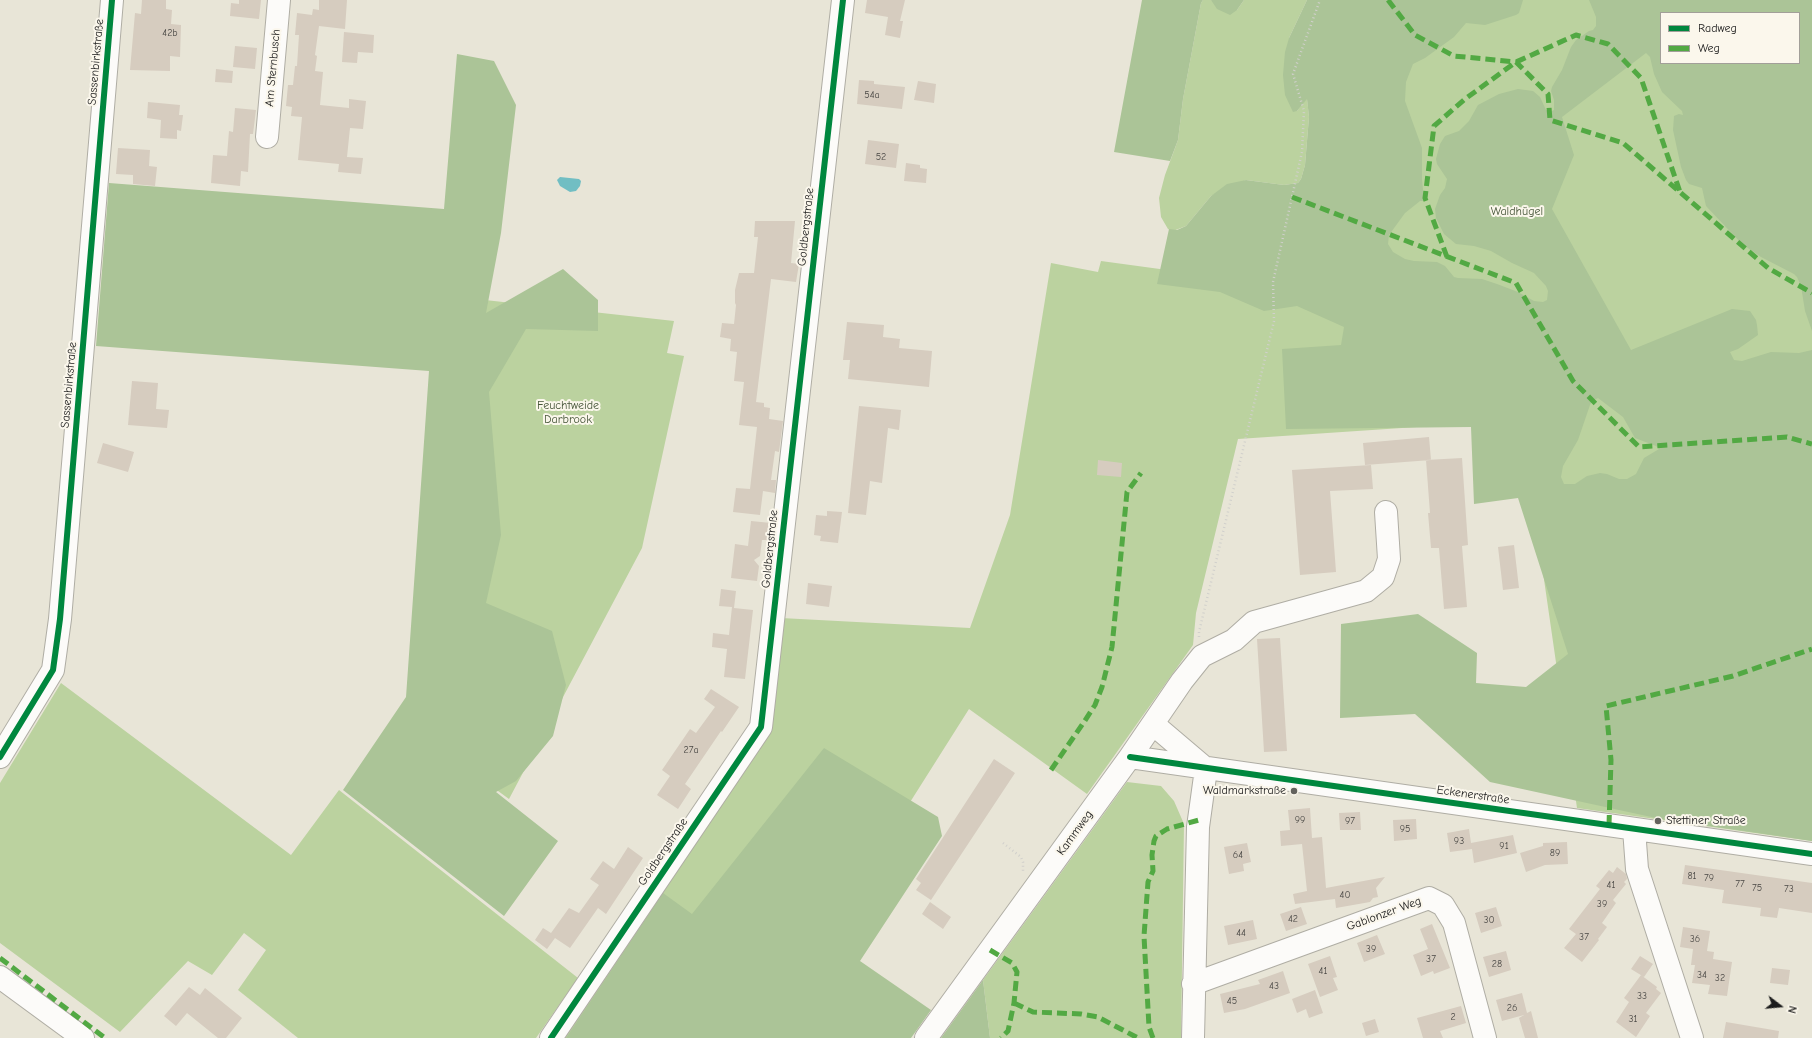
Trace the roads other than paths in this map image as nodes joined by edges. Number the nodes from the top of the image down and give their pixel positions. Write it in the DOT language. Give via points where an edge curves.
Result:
graph roads {
  1 [pos="112,0"];
  2 [pos="279,0"];
  3 [pos="843,0"];
  4 [pos="267,137"];
  5 [pos="1386,512"];
  6 [pos="1153,724"];
  7 [pos="0,757"];
  8 [pos="1130,757"];
  9 [pos="1206,769"];
  10 [pos="1634,829"];
  11 [pos="1812,854"];
  12 [pos="0,977"];
  13 [pos="1193,984"];
  14 [pos="83,1038"];
  15 [pos="551,1038"];
  16 [pos="926,1038"];
  17 [pos="1193,1038"];
  18 [pos="1485,1038"];
  19 [pos="1692,1038"];
  1 -- 7 [label="street, Sassenbirkstraße" via="61,604 53,670"];
  2 -- 4 [label="street, Am Sternbusch"];
  3 -- 15 [label="street, Goldbergstraße" via="760,727"];
  5 -- 6 [label="street, Kammweg" via="1389,559 1383,577 1366,591 1254,622 1234,640 1202,656"];
  6 -- 8 [label="street, Kammweg"];
  6 -- 9 [label="street"];
  8 -- 9 [label="street, Eckenerstraße"];
  8 -- 16 [label="street, Kammweg"];
  9 -- 10 [label="street, Eckenerstraße"];
  9 -- 13 [label="street" via="1198,827"];
  10 -- 11 [label="street, Eckenerstraße"];
  10 -- 19 [label="street" via="1637,869"];
  12 -- 14 [label="street"];
  13 -- 17 [label="street"];
  13 -- 18 [label="street, Gablonzer Weg" via="1429,898 1443,905 1454,923"];
}
